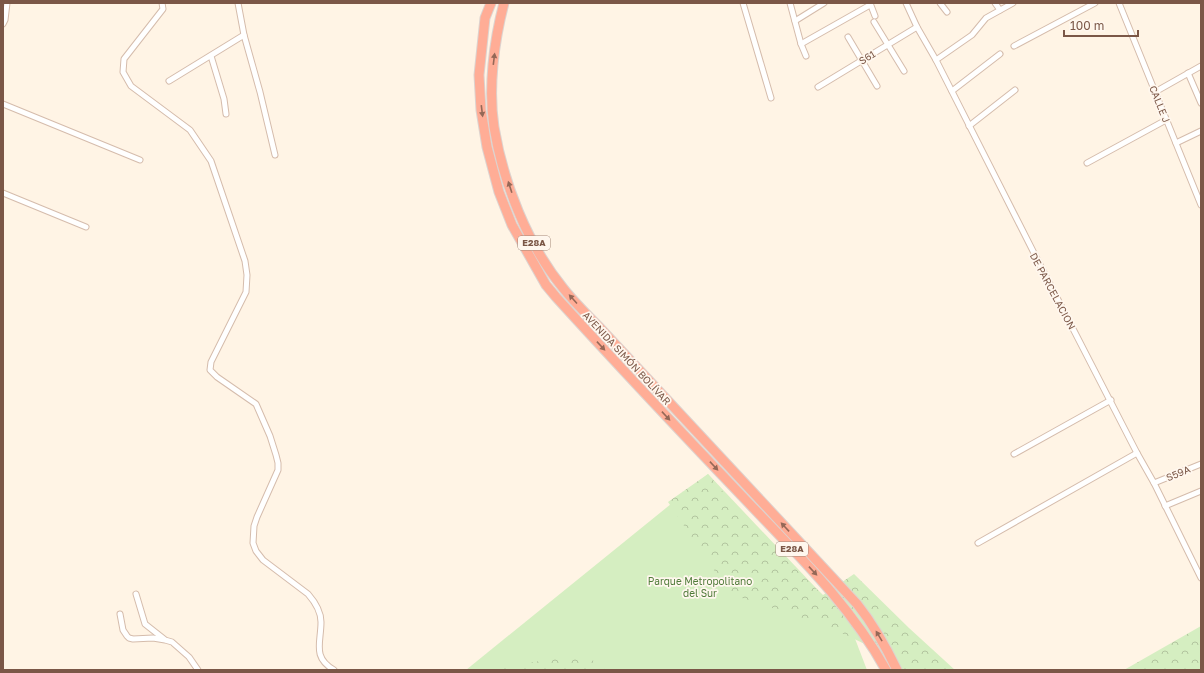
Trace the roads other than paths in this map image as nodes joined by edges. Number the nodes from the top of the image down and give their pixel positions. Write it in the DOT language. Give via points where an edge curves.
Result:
graph roads {
  1 [pos="7,3"];
  2 [pos="162,3"];
  3 [pos="238,3"];
  4 [pos="491,3"];
  5 [pos="504,3"];
  6 [pos="742,3"];
  7 [pos="790,3"];
  8 [pos="824,3"];
  9 [pos="906,3"];
  10 [pos="940,3"];
  11 [pos="995,3"];
  12 [pos="1013,3"];
  13 [pos="1095,3"];
  14 [pos="1119,3"];
  15 [pos="870,4"];
  16 [pos="1000,10"];
  17 [pos="947,12"];
  18 [pos="795,21"];
  19 [pos="3,24"];
  20 [pos="917,27"];
  21 [pos="244,35"];
  22 [pos="848,37"];
  23 [pos="801,44"];
  24 [pos="888,45"];
  25 [pos="1014,46"];
  26 [pos="1000,54"];
  27 [pos="211,56"];
  28 [pos="806,56"];
  29 [pos="862,60"];
  30 [pos="936,60"];
  31 [pos="1201,66"];
  32 [pos="904,71"];
  33 [pos="1188,73"];
  34 [pos="169,81"];
  35 [pos="877,86"];
  36 [pos="818,87"];
  37 [pos="1015,90"];
  38 [pos="952,91"];
  39 [pos="1155,92"];
  40 [pos="771,98"];
  41 [pos="1201,103"];
  42 [pos="3,104"];
  43 [pos="226,114"];
  44 [pos="1166,120"];
  45 [pos="969,126"];
  46 [pos="1201,131"];
  47 [pos="1176,143"];
  48 [pos="275,156"];
  49 [pos="140,160"];
  50 [pos="1087,163"];
  51 [pos="3,193"];
  52 [pos="1201,205"];
  53 [pos="86,227"];
  54 [pos="1111,400"];
  55 [pos="695,431"];
  56 [pos="687,438"];
  57 [pos="1137,453"];
  58 [pos="1014,454"];
  59 [pos="1201,464"];
  60 [pos="1154,483"];
  61 [pos="1201,490"];
  62 [pos="1165,506"];
  63 [pos="978,544"];
  64 [pos="1201,578"];
  65 [pos="136,594"];
  66 [pos="120,614"];
  67 [pos="165,640"];
  68 [pos="198,670"];
  69 [pos="334,670"];
  70 [pos="886,670"];
  71 [pos="897,670"];
  1 -- 19 [label="street"];
  2 -- 69 [label="street" via="163,9 124,58 123,72 132,86 190,130 211,161 246,261 247,275 246,292 211,362 210,370 256,404 270,436 278,470 257,517 253,543 263,560 314,601 321,623 319,655"];
  3 -- 21 [label="street"];
  4 -- 56 [label="highway, AVENIDA SIMÓN BOLÍVAR / E28A, one-way" via="485,18 479,75 481,110 492,170 512,225 546,285"];
  55 -- 5 [label="highway, AVENIDA SIMÓN BOLÍVAR / E28A, one-way" via="562,287 537,249 519,212 502,164 493,119 492,74 498,25"];
  6 -- 40 [label="street"];
  7 -- 18 [label="street"];
  8 -- 18 [label="street"];
  9 -- 20 [label="street, DE PARCELACION"];
  10 -- 17 [label="street"];
  11 -- 16 [label="street"];
  12 -- 16 [label="street"];
  13 -- 25 [label="street"];
  14 -- 39 [label="street, CALLE J"];
  15 -- 23 [label="street"];
  15 -- 24 [label="street"];
  16 -- 30 [label="street" via="986,18 972,35"];
  18 -- 23 [label="street"];
  20 -- 24 [label="street, S61"];
  20 -- 30 [label="street, DE PARCELACION"];
  21 -- 27 [label="street"];
  21 -- 48 [label="street"];
  22 -- 29 [label="street"];
  23 -- 28 [label="street"];
  24 -- 29 [label="street, S61"];
  24 -- 32 [label="street"];
  26 -- 38 [label="street"];
  27 -- 34 [label="street"];
  27 -- 43 [label="street"];
  29 -- 35 [label="street"];
  29 -- 36 [label="street, S61"];
  30 -- 38 [label="street, DE PARCELACION"];
  31 -- 33 [label="street"];
  33 -- 39 [label="street"];
  33 -- 41 [label="street"];
  37 -- 45 [label="street"];
  38 -- 45 [label="street, DE PARCELACION"];
  39 -- 44 [label="street, CALLE J"];
  42 -- 49 [label="street"];
  44 -- 47 [label="street, CALLE J"];
  44 -- 50 [label="street"];
  45 -- 54 [label="street, DE PARCELACION"];
  46 -- 47 [label="street"];
  47 -- 52 [label="street, CALLE J"];
  51 -- 53 [label="street"];
  54 -- 57 [label="street, DE PARCELACION"];
  54 -- 58 [label="street"];
  55 -- 56 [label="highway"];
  71 -- 55 [label="highway, AVENIDA SIMÓN BOLÍVAR / E28A, one-way" via="875,629 857,604"];
  56 -- 70 [label="highway, AVENIDA SIMÓN BOLÍVAR / E28A, one-way" via="823,582 854,620"];
  57 -- 60 [label="street, DE PARCELACION"];
  57 -- 63 [label="street"];
  59 -- 60 [label="street, S59A"];
  60 -- 62 [label="street, DE PARCELACION"];
  61 -- 62 [label="street"];
  62 -- 64 [label="street, DE PARCELACION"];
  65 -- 67 [label="street" via="145,624"];
  66 -- 67 [label="street" via="123,630 129,638"];
  67 -- 68 [label="street" via="172,642 189,657"];
}
